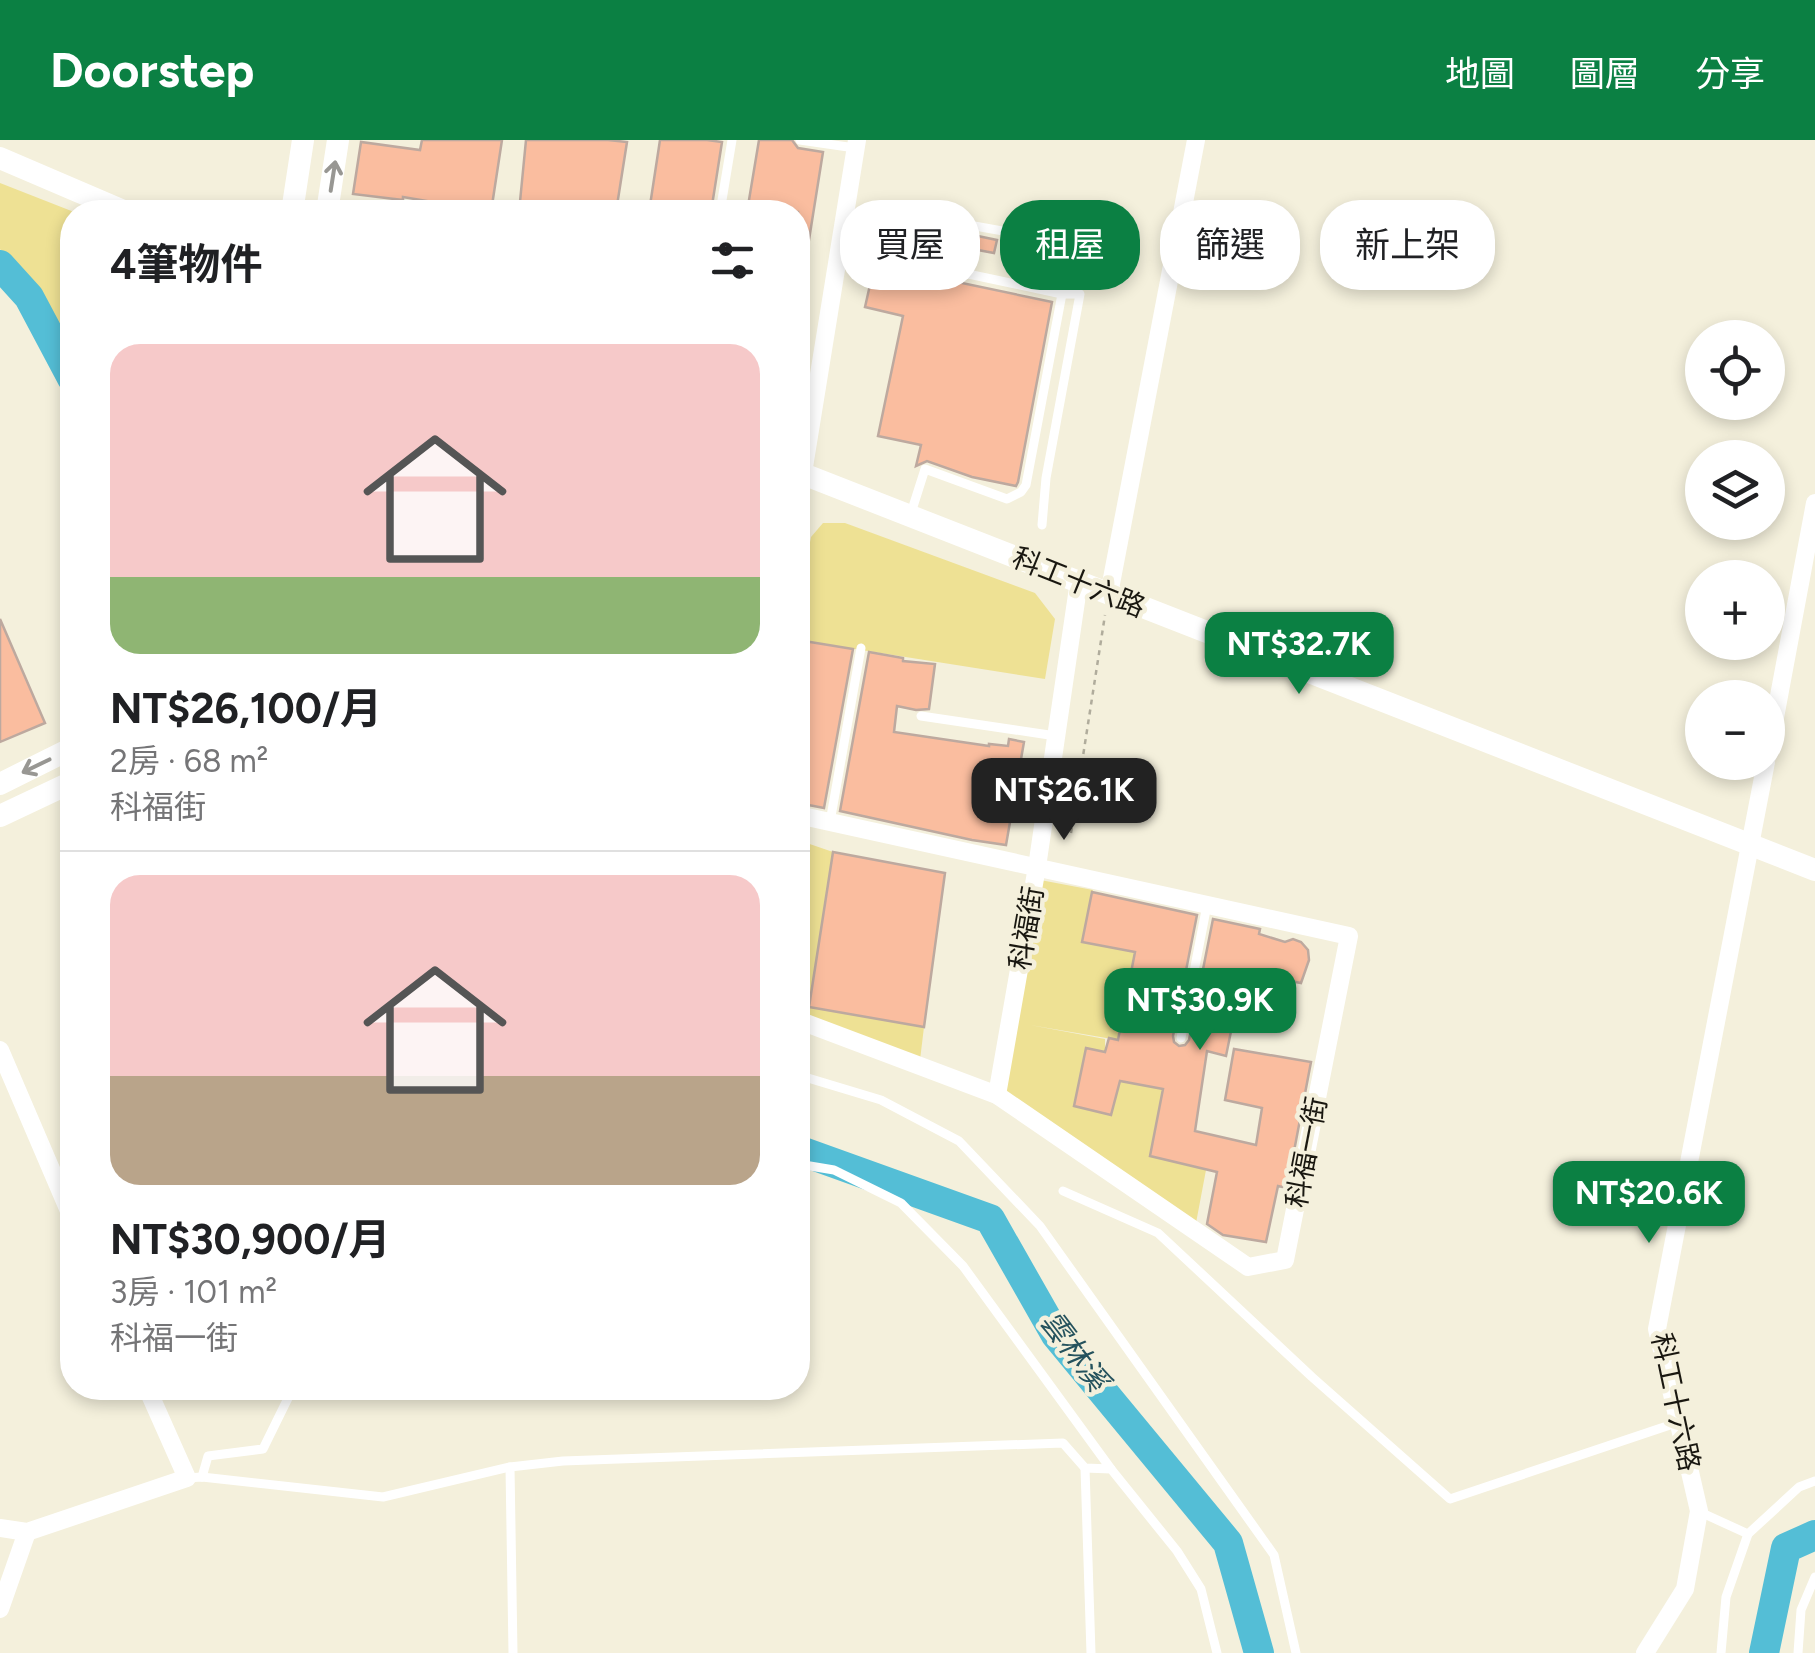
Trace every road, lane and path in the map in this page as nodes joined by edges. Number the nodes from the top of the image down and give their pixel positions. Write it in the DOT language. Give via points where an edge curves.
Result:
graph roads {
  1 [pos="303,140"];
  2 [pos="338,140"];
  3 [pos="732,140"];
  4 [pos="800,140"];
  5 [pos="1196,140"];
  6 [pos="856,144"];
  7 [pos="0,158"];
  8 [pos="98,200"];
  9 [pos="294,200"];
  10 [pos="329,200"];
  11 [pos="722,200"];
  12 [pos="839,246"];
  13 [pos="980,277"];
  14 [pos="1062,294"];
  15 [pos="810,415"];
  16 [pos="810,477"];
  17 [pos="1815,503"];
  18 [pos="910,516"];
  19 [pos="1042,525"];
  20 [pos="1079,581"];
  21 [pos="1108,594"];
  22 [pos="861,648"];
  23 [pos="1782,680"];
  24 [pos="920,716"];
  25 [pos="1056,736"];
  26 [pos="60,754"];
  27 [pos="1763,780"];
  28 [pos="0,784"];
  29 [pos="60,788"];
  30 [pos="0,816"];
  31 [pos="810,818"];
  32 [pos="830,822"];
  33 [pos="1071,833"];
  34 [pos="1750,846"];
  35 [pos="1036,867"];
  36 [pos="1815,870"];
  37 [pos="1207,905"];
  38 [pos="810,1025"];
  39 [pos="1181,1038"];
  40 [pos="0,1050"];
  41 [pos="810,1079"];
  42 [pos="997,1096"];
  43 [pos="810,1166"];
  44 [pos="60,1190"];
  45 [pos="1064,1191"];
  46 [pos="153,1400"];
  47 [pos="287,1400"];
  48 [pos="1680,1422"];
  49 [pos="510,1468"];
  50 [pos="1085,1468"];
  51 [pos="1111,1469"];
  52 [pos="194,1478"];
  53 [pos="1815,1481"];
  54 [pos="1698,1512"];
  55 [pos="0,1528"];
  56 [pos="27,1532"];
  57 [pos="1748,1534"];
  58 [pos="1815,1576"];
  59 [pos="0,1610"];
  60 [pos="512,1653"];
  61 [pos="1091,1653"];
  62 [pos="1217,1653"];
  63 [pos="1296,1653"];
  64 [pos="1645,1653"];
  65 [pos="1721,1653"];
  66 [pos="1798,1653"];
  1 -- 9 [label="street"];
  10 -- 2 [label="street, one-way"];
  3 -- 11 [label="lane"];
  4 -- 6 [label="lane"];
  5 -- 21 [label="street"];
  6 -- 12 [label="street"];
  7 -- 8 [label="street"];
  12 -- 15 [label="street"];
  13 -- 14 [label="lane"];
  14 -- 18 [label="lane" via="1022,492 1006,499 925,469"];
  14 -- 19 [label="lane" via="1080,294"];
  16 -- 18 [label="street, 科工十六路"];
  17 -- 23 [label="street"];
  18 -- 20 [label="street, 科工十六路"];
  20 -- 21 [label="street, 科工十六路"];
  20 -- 25 [label="street, 科福街"];
  21 -- 33 [label="path"];
  21 -- 34 [label="street, 科工十六路"];
  22 -- 32 [label="lane"];
  24 -- 25 [label="lane"];
  25 -- 35 [label="street, 科福街"];
  26 -- 28 [label="street, one-way"];
  27 -- 34 [label="street"];
  29 -- 30 [label="street"];
  31 -- 32 [label="street, 科福一街"];
  32 -- 35 [label="street, 科福一街"];
  34 -- 36 [label="street, 科工十六路"];
  34 -- 48 [label="street, 科工十六路" via="1657,1329"];
  35 -- 37 [label="street, 科福一街"];
  35 -- 42 [label="street, 科福街"];
  37 -- 39 [label="lane"];
  37 -- 42 [label="street, 科福一街" via="1349,936 1285,1260 1248,1267"];
  38 -- 42 [label="street, 科福一街"];
  40 -- 44 [label="street"];
  41 -- 63 [label="lane" via="881,1100 959,1141 1040,1226 1274,1555"];
  43 -- 51 [label="lane" via="834,1170 901,1204 963,1266"];
  45 -- 48 [label="lane" via="1158,1233 1450,1499"];
  46 -- 52 [label="street"];
  47 -- 52 [label="lane" via="263,1449 208,1456"];
  48 -- 54 [label="street, 科工十六路"];
  49 -- 50 [label="lane" via="1063,1443"];
  49 -- 52 [label="lane" via="383,1497"];
  49 -- 60 [label="lane"];
  50 -- 51 [label="lane"];
  50 -- 61 [label="lane"];
  51 -- 62 [label="lane" via="1200,1589"];
  52 -- 56 [label="street"];
  53 -- 57 [label="lane" via="1799,1487"];
  54 -- 57 [label="lane"];
  54 -- 64 [label="street, 科工十六路" via="1685,1590"];
  55 -- 56 [label="street"];
  56 -- 59 [label="street"];
  57 -- 65 [label="lane" via="1726,1597"];
  58 -- 66 [label="lane" via="1800,1610"];
}
